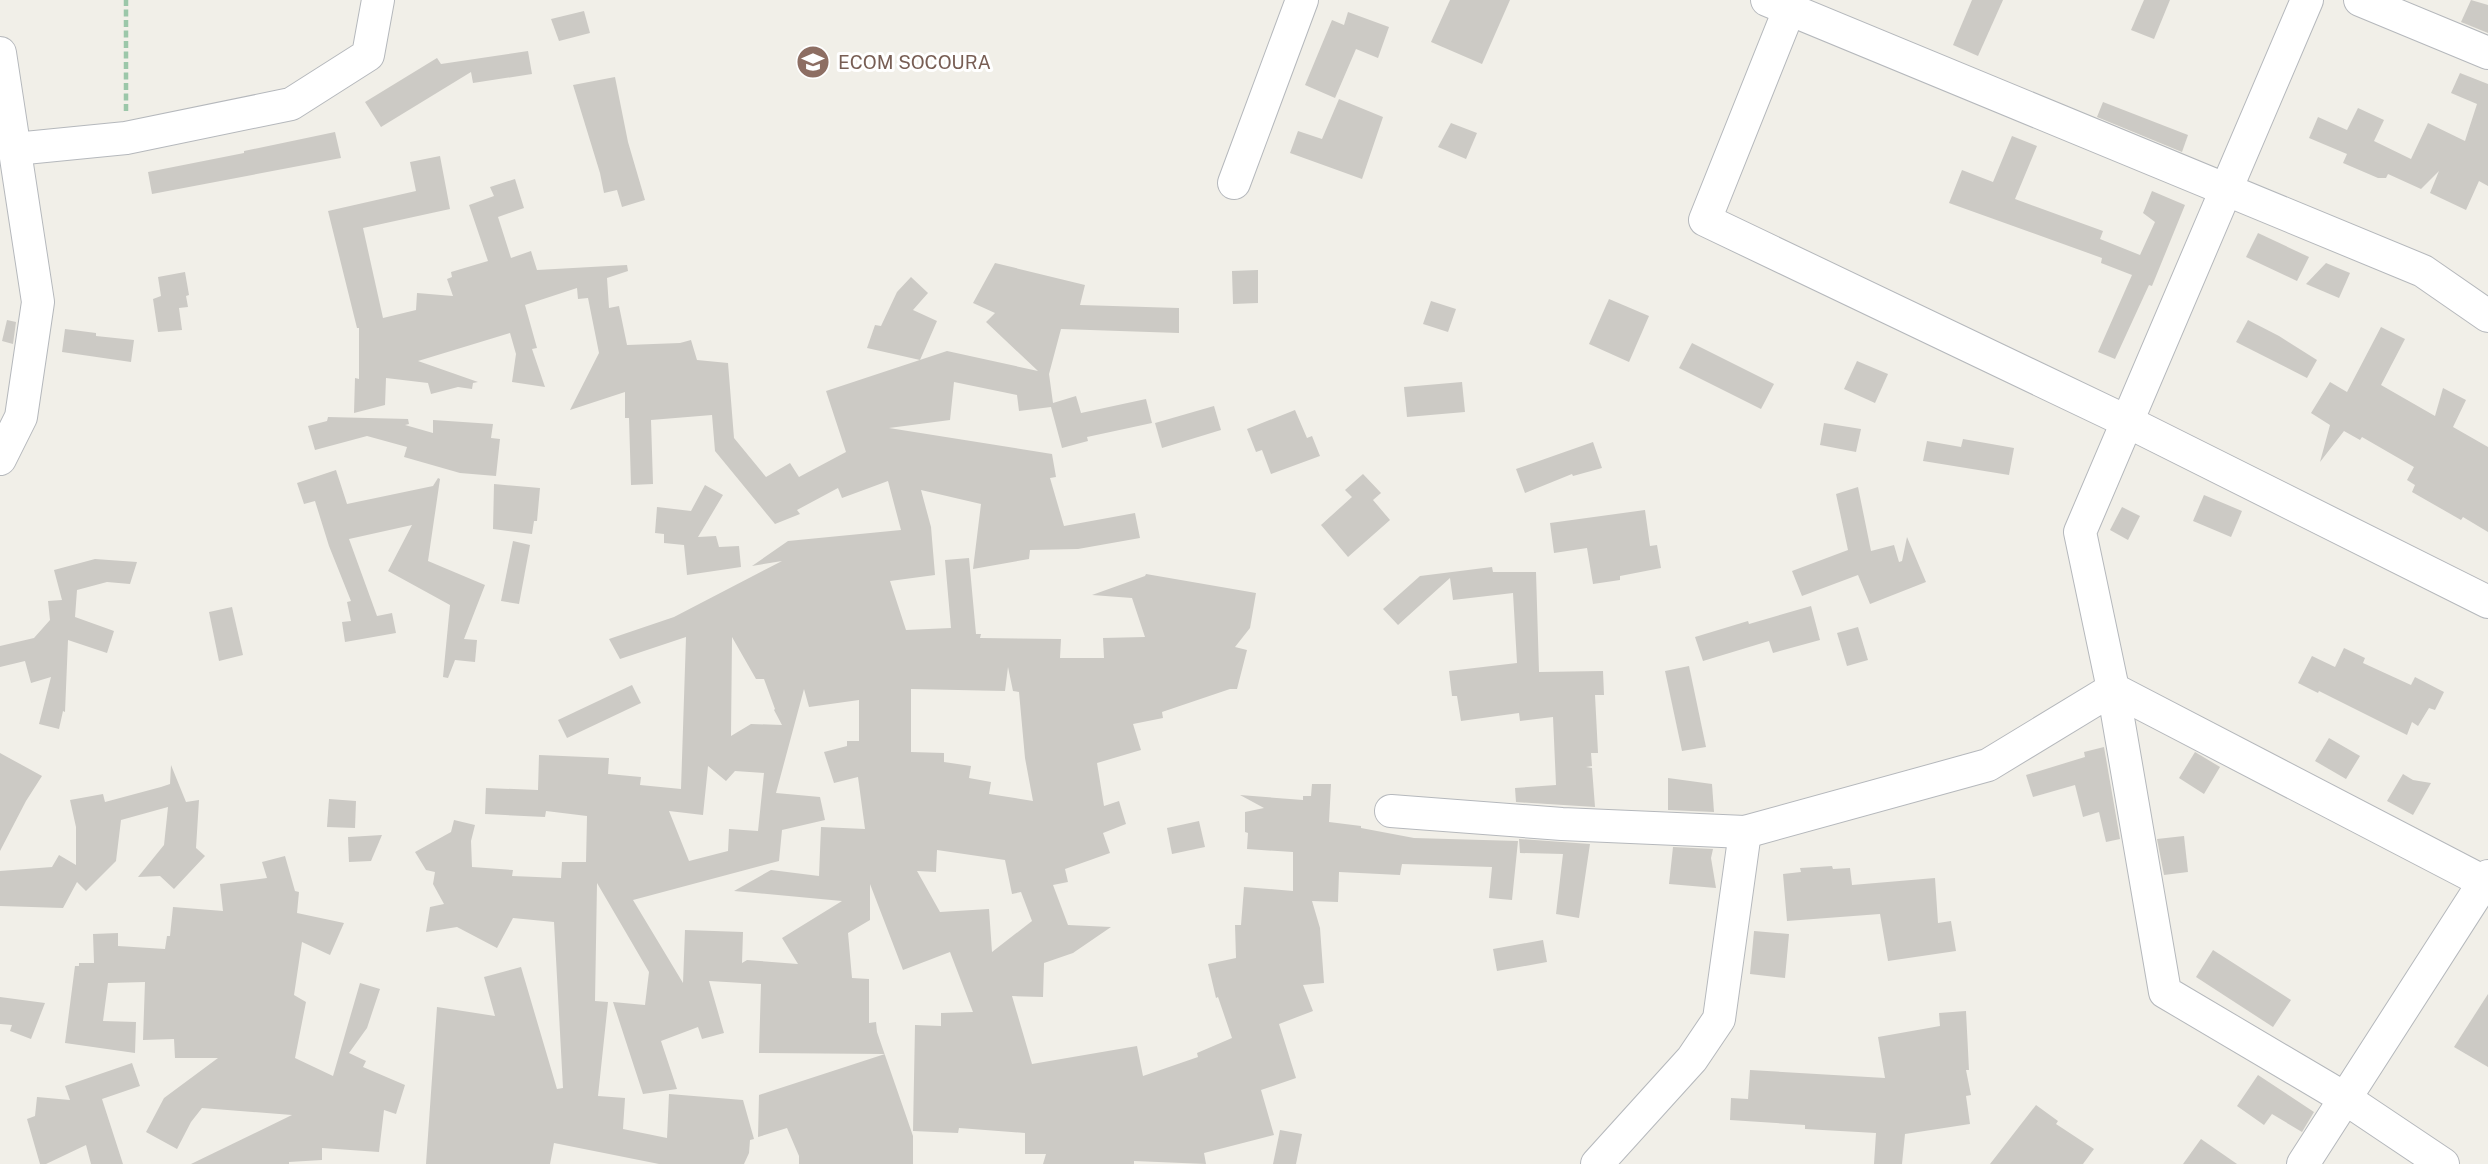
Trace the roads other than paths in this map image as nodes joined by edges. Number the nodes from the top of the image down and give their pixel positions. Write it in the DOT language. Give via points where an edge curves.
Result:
graph roads {
  1 [pos="379,0"];
  2 [pos="1302,0"];
  3 [pos="2307,0"];
  4 [pos="2360,0"];
  5 [pos="1783,3"];
  6 [pos="0,53"];
  7 [pos="2488,53"];
  8 [pos="15,149"];
  9 [pos="1234,183"];
  10 [pos="2227,189"];
  11 [pos="2488,316"];
  12 [pos="2127,422"];
  13 [pos="0,459"];
  14 [pos="2488,602"];
  15 [pos="2113,689"];
  16 [pos="1391,811"];
  17 [pos="1745,832"];
  18 [pos="2487,880"];
  19 [pos="2347,1098"];
  20 [pos="1597,1164"];
  21 [pos="2303,1164"];
  22 [pos="2443,1164"];
  1 -- 8 [label="street" via="368,55 290,104 126,138"];
  2 -- 9 [label="street"];
  3 -- 10 [label="street"];
  4 -- 7 [label="street"];
  5 -- 10 [label="street"];
  5 -- 12 [label="street" via="1705,220"];
  6 -- 8 [label="street"];
  8 -- 13 [label="street" via="38,302 21,417"];
  10 -- 11 [label="street" via="2423,271"];
  10 -- 12 [label="street"];
  12 -- 14 [label="street"];
  12 -- 15 [label="street" via="2080,532"];
  15 -- 17 [label="street" via="1988,765"];
  15 -- 18 [label="street"];
  15 -- 19 [label="street" via="2165,992"];
  16 -- 17 [label="street"];
  17 -- 20 [label="street" via="1719,1019 1692,1059"];
  18 -- 19 [label="street"];
  19 -- 21 [label="street"];
  19 -- 22 [label="street"];
}
